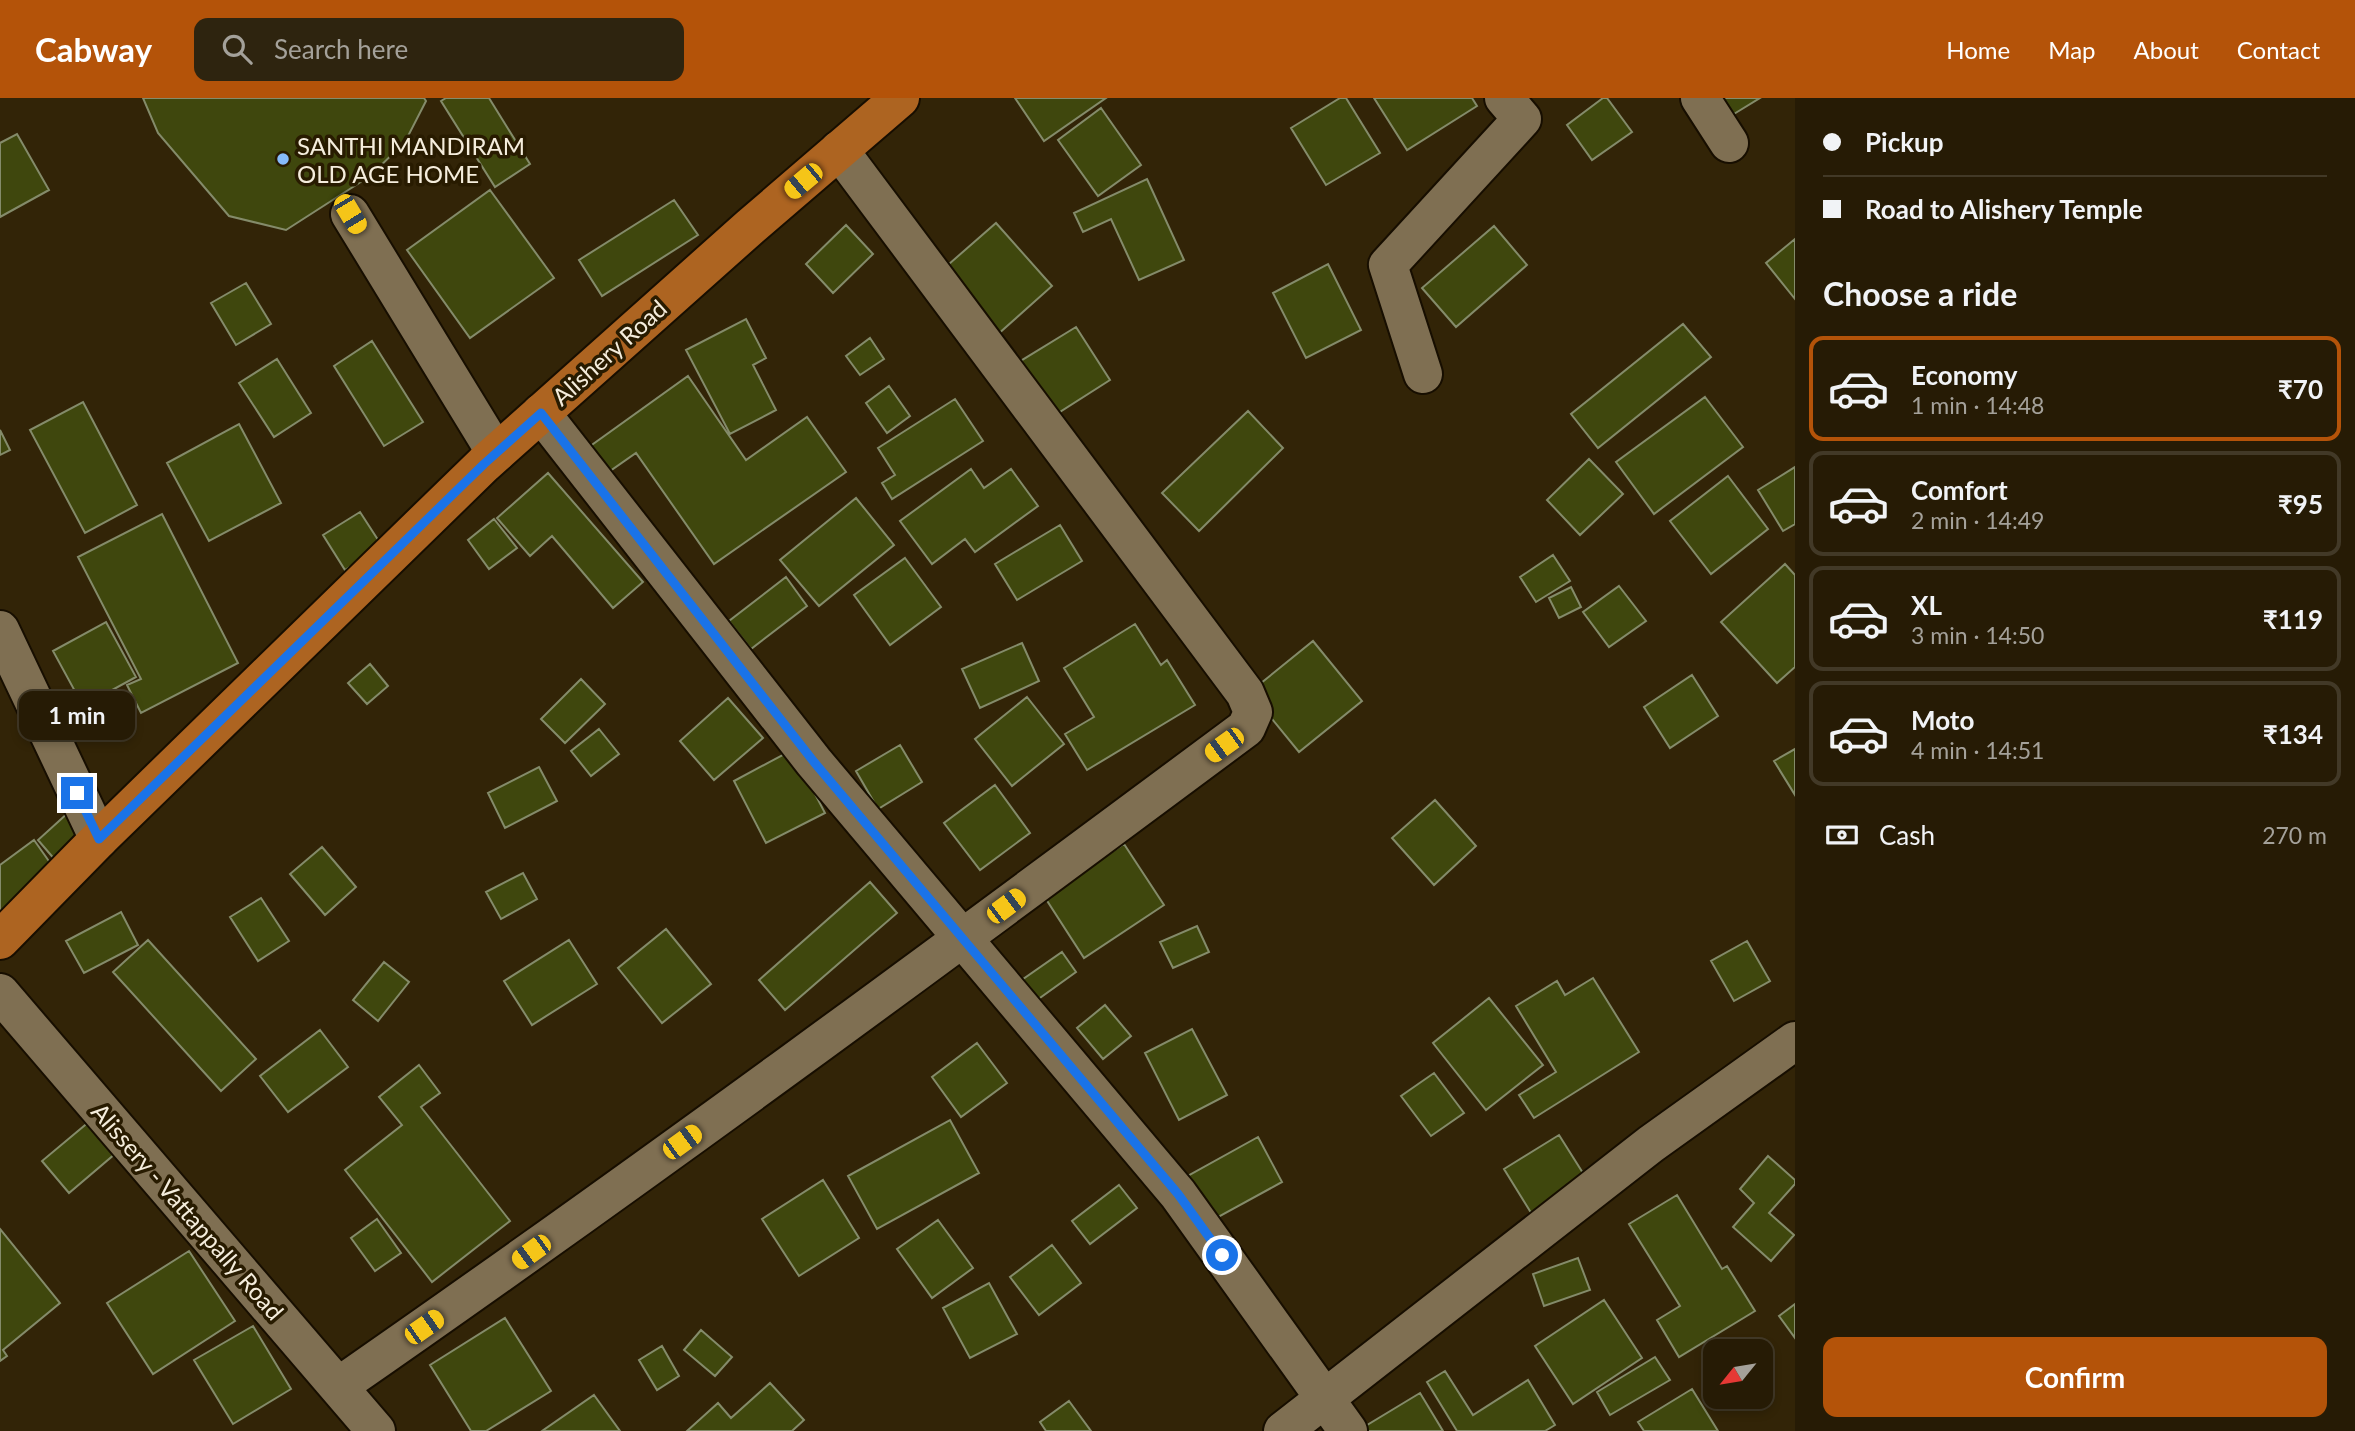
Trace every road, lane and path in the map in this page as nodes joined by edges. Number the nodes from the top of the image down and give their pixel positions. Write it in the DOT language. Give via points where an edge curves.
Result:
graph roads {
  1 [pos="900,98"];
  2 [pos="1504,98"];
  3 [pos="1700,98"];
  4 [pos="1729,143"];
  5 [pos="839,150"];
  6 [pos="350,214"];
  7 [pos="1423,374"];
  8 [pos="541,413"];
  9 [pos="496,453"];
  10 [pos="0,630"];
  11 [pos="99,839"];
  12 [pos="962,939"];
  13 [pos="0,940"];
  14 [pos="0,993"];
  15 [pos="1795,1041"];
  16 [pos="339,1386"];
  17 [pos="1326,1398"];
  18 [pos="376,1431"];
  19 [pos="1283,1431"];
  20 [pos="1348,1431"];
  1 -- 5 [label="main road, Alishery Road"];
  2 -- 7 [label="street" via="1521,119 1388,265"];
  3 -- 4 [label="street"];
  5 -- 8 [label="main road, Alishery Road"];
  5 -- 12 [label="street" via="1237,682 1253,712 1246,728"];
  6 -- 9 [label="street"];
  8 -- 9 [label="main road, Alishery Road"];
  8 -- 12 [label="street" via="814,762"];
  9 -- 11 [label="main road, Alishery Road"];
  10 -- 11 [label="street"];
  11 -- 13 [label="main road, Alishery Road"];
  12 -- 16 [label="street"];
  12 -- 17 [label="street" via="1178,1194"];
  14 -- 16 [label="street, Alissery - Vattappally Road"];
  15 -- 17 [label="street" via="1651,1144"];
  16 -- 18 [label="street, Alissery - Vattappally Road"];
  17 -- 19 [label="street"];
  17 -- 20 [label="street"];
}
